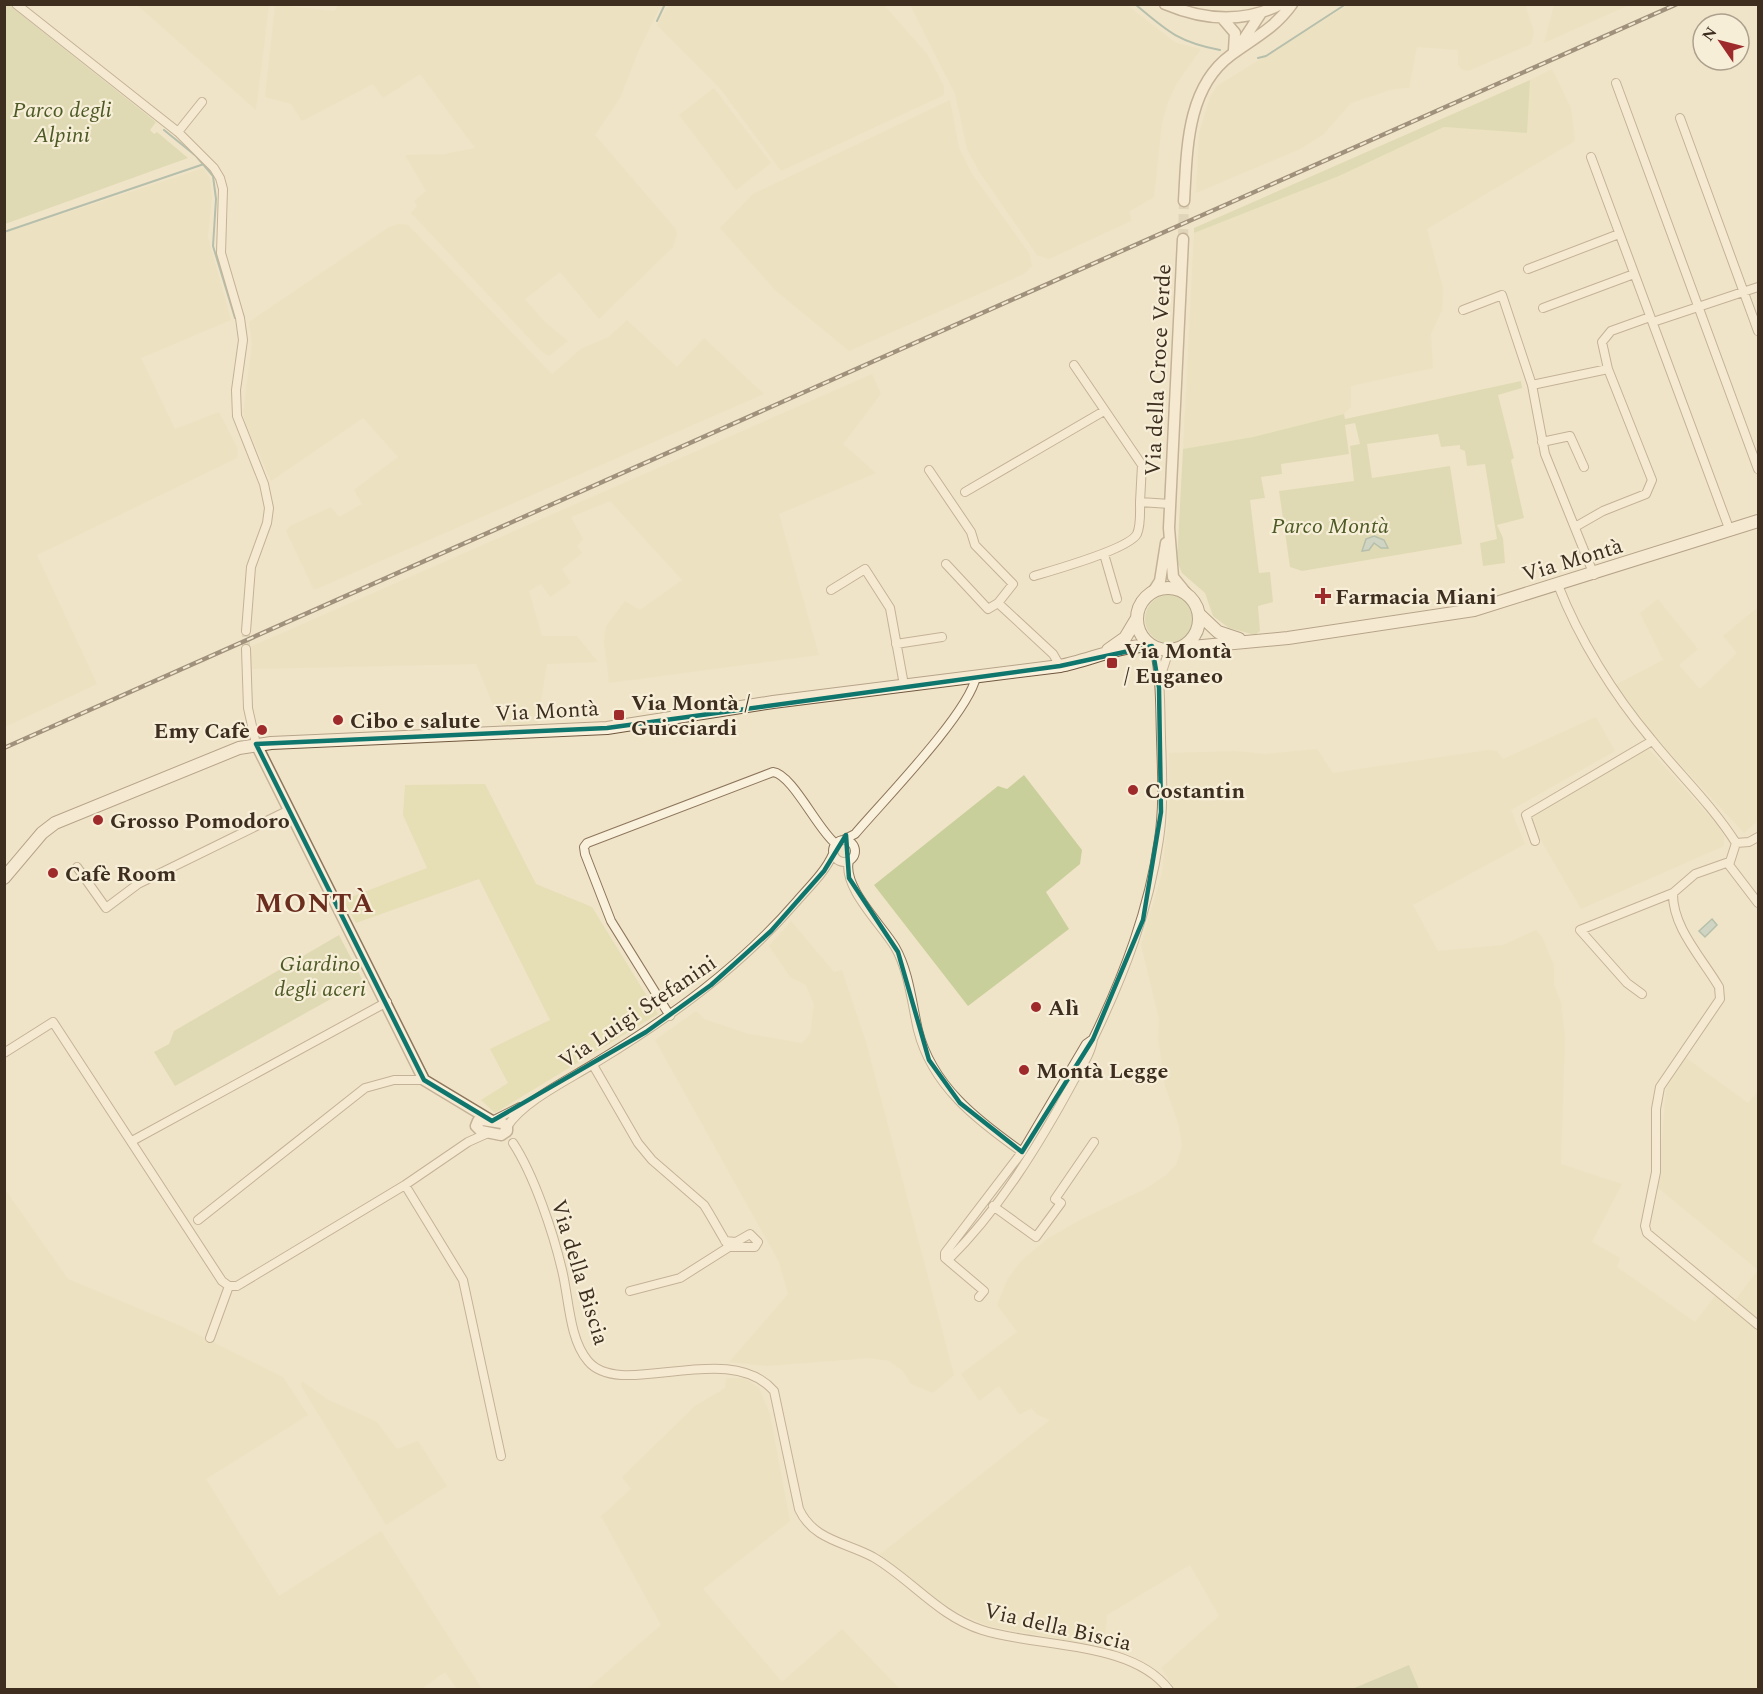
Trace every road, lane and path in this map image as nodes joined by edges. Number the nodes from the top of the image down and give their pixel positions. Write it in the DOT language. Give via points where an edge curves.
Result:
graph roads {
  1 [pos="16,4"];
  2 [pos="1165,4"];
  3 [pos="1281,4"];
  4 [pos="1292,4"];
  5 [pos="1261,13"];
  6 [pos="1223,19"];
  7 [pos="1263,34"];
  8 [pos="1232,53"];
  9 [pos="1616,83"];
  10 [pos="202,102"];
  11 [pos="1680,118"];
  12 [pos="178,132"];
  13 [pos="1591,157"];
  14 [pos="1184,201"];
  15 [pos="1619,234"];
  16 [pos="1183,239"];
  17 [pos="1528,269"];
  18 [pos="1634,274"];
  19 [pos="1758,287"];
  20 [pos="1744,291"];
  21 [pos="1699,307"];
  22 [pos="1543,308"];
  23 [pos="1463,310"];
  24 [pos="1652,319"];
  25 [pos="1758,331"];
  26 [pos="1074,365"];
  27 [pos="1608,369"];
  28 [pos="1532,385"];
  29 [pos="1104,411"];
  30 [pos="1542,442"];
  31 [pos="1584,466"];
  32 [pos="1758,469"];
  33 [pos="929,470"];
  34 [pos="965,492"];
  35 [pos="1140,502"];
  36 [pos="1170,504"];
  37 [pos="1758,521"];
  38 [pos="1575,527"];
  39 [pos="1169,528"];
  40 [pos="1730,531"];
  41 [pos="1104,554"];
  42 [pos="946,564"];
  43 [pos="1594,574"];
  44 [pos="1034,576"];
  45 [pos="1558,585"];
  46 [pos="831,590"];
  47 [pos="1153,592"];
  48 [pos="1186,593"];
  49 [pos="1117,599"];
  50 [pos="998,603"];
  51 [pos="1200,615"];
  52 [pos="1137,618"];
  53 [pos="246,631"];
  54 [pos="942,637"];
  55 [pos="1252,642"];
  56 [pos="896,644"];
  57 [pos="1153,646"];
  58 [pos="246,649"];
  59 [pos="1175,649"];
  60 [pos="1090,660"];
  61 [pos="1060,666"];
  62 [pos="976,677"];
  63 [pos="904,685"];
  64 [pos="1159,687"];
  65 [pos="1652,741"];
  66 [pos="256,744"];
  67 [pos="288,810"];
  68 [pos="1758,837"];
  69 [pos="851,839"];
  70 [pos="1535,841"];
  71 [pos="835,843"];
  72 [pos="1736,843"];
  73 [pos="833,854"];
  74 [pos="845,861"];
  75 [pos="1729,862"];
  76 [pos="77,867"];
  77 [pos="824,871"];
  78 [pos="4,878"];
  79 [pos="1673,893"];
  80 [pos="1758,903"];
  81 [pos="1642,994"];
  82 [pos="387,1002"];
  83 [pos="670,1016"];
  84 [pos="1093,1039"];
  85 [pos="4,1053"];
  86 [pos="593,1065"];
  87 [pos="423,1080"];
  88 [pos="540,1098"];
  89 [pos="466,1105"];
  90 [pos="492,1121"];
  91 [pos="476,1125"];
  92 [pos="1046,1129"];
  93 [pos="505,1131"];
  94 [pos="489,1133"];
  95 [pos="132,1141"];
  96 [pos="468,1142"];
  97 [pos="1094,1142"];
  98 [pos="1022,1152"];
  99 [pos="1017,1172"];
  100 [pos="405,1185"];
  101 [pos="994,1191"];
  102 [pos="993,1206"];
  103 [pos="975,1216"];
  104 [pos="198,1220"];
  105 [pos="946,1259"];
  106 [pos="229,1286"];
  107 [pos="630,1291"];
  108 [pos="979,1297"];
  109 [pos="1758,1325"];
  110 [pos="210,1338"];
  111 [pos="501,1456"];
  112 [pos="1169,1689"];
  1 -- 12 [label="street"];
  2 -- 6 [label="street" via="1183,12"];
  3 -- 5 [label="street"];
  4 -- 7 [label="street"];
  5 -- 6 [label="street"];
  5 -- 7 [label="street" via="1267,23"];
  5 -- 8 [label="street"];
  6 -- 8 [label="street" via="1235,33"];
  7 -- 8 [label="street"];
  8 -- 14 [label="street" via="1211,77 1193,115"];
  9 -- 21 [label="street"];
  10 -- 12 [label="street"];
  11 -- 20 [label="street"];
  12 -- 53 [label="street" via="214,168 223,189 221,253 243,340 236,390 237,416 269,502 267,524 249,579"];
  13 -- 15 [label="street"];
  15 -- 17 [label="street"];
  15 -- 18 [label="street"];
  16 -- 36 [label="street, Via della Croce Verde"];
  18 -- 22 [label="street"];
  18 -- 24 [label="street"];
  19 -- 20 [label="street"];
  20 -- 21 [label="street"];
  20 -- 25 [label="street"];
  21 -- 24 [label="street"];
  21 -- 32 [label="street"];
  23 -- 28 [label="street" via="1502,295"];
  24 -- 27 [label="street" via="1611,331 1602,342"];
  24 -- 40 [label="street"];
  26 -- 29 [label="street, Via della Croce Verde"];
  27 -- 28 [label="street"];
  27 -- 38 [label="street" via="1653,480 1647,494"];
  28 -- 30 [label="street"];
  29 -- 34 [label="street"];
  29 -- 35 [label="street, Via della Croce Verde" via="1142,465"];
  30 -- 31 [label="street" via="1570,436"];
  30 -- 38 [label="street"];
  33 -- 50 [label="street" via="971,532 975,545 1013,584"];
  35 -- 36 [label="street, Via della Croce Verde"];
  35 -- 41 [label="street, Via della Croce Verde" via="1139,528 1134,539"];
  36 -- 39 [label="street, Via della Croce Verde"];
  37 -- 40 [label="main road, Via Montà"];
  38 -- 43 [label="street"];
  39 -- 47 [label="street, Via della Croce Verde" via="1160,581"];
  39 -- 48 [label="street, Via della Croce Verde" via="1173,577"];
  40 -- 43 [label="main road, Via Montà"];
  41 -- 44 [label="street, Via della Croce Verde"];
  41 -- 49 [label="street"];
  42 -- 50 [label="street" via="988,609"];
  43 -- 45 [label="main road, Via Montà"];
  45 -- 55 [label="main road, Via Montà" via="1440,617"];
  45 -- 65 [label="street" via="1603,670"];
  46 -- 56 [label="street" via="865,569 890,608"];
  47 -- 48 [label="main road" via="1173,588"];
  47 -- 52 [label="main road, Via Montà" via="1139,608"];
  48 -- 51 [label="main road, Via Montà"];
  50 -- 61 [label="street" via="1053,654"];
  51 -- 55 [label="main road, Via Montà" via="1218,632"];
  51 -- 59 [label="main road" via="1193,638"];
  52 -- 57 [label="main road" via="1141,634"];
  52 -- 60 [label="main road, Via Montà" via="1125,638"];
  54 -- 56 [label="street"];
  55 -- 59 [label="main road, Via Montà"];
  56 -- 63 [label="street"];
  57 -- 59 [label="main road, Via Montà"];
  57 -- 60 [label="main road, Via Montà" via="1137,645"];
  57 -- 64 [label="street"];
  58 -- 66 [label="street" via="248,708"];
  59 -- 64 [label="street" via="1165,658"];
  60 -- 61 [label="main road, Via Montà"];
  61 -- 62 [label="main road, Via Montà"];
  62 -- 63 [label="main road, Via Montà"];
  62 -- 69 [label="street" via="953,717"];
  63 -- 66 [label="main road, Via Montà" via="607,728"];
  64 -- 84 [label="street" via="1161,812 1152,878 1136,939"];
  65 -- 70 [label="street" via="1526,815"];
  65 -- 72 [label="street"];
  66 -- 67 [label="street"];
  66 -- 78 [label="main road, Via Montà" via="239,747 60,820 42,833"];
  67 -- 76 [label="street" via="138,884 106,908"];
  67 -- 82 [label="street"];
  68 -- 72 [label="street"];
  69 -- 71 [label="street"];
  69 -- 74 [label="street" via="855,852"];
  71 -- 73 [label="street, Via Luigi Stefanini"];
  71 -- 83 [label="street" via="777,772 587,843 586,860 611,921"];
  72 -- 75 [label="street"];
  73 -- 74 [label="street"];
  73 -- 77 [label="street, Via Luigi Stefanini"];
  74 -- 77 [label="street, Via Luigi Stefanini"];
  74 -- 98 [label="street" via="849,878 898,952 923,1046 933,1067 969,1112"];
  75 -- 79 [label="street" via="1695,874"];
  75 -- 80 [label="street"];
  77 -- 83 [label="street, Via Luigi Stefanini" via="746,955"];
  79 -- 81 [label="street" via="1580,930 1626,983"];
  79 -- 109 [label="street" via="1672,905 1679,923 1719,987 1720,999 1660,1087 1656,1172 1645,1226 1647,1233 1685,1267"];
  82 -- 87 [label="street"];
  82 -- 95 [label="street"];
  83 -- 86 [label="street, Via Luigi Stefanini"];
  84 -- 92 [label="street" via="1092,1048"];
  84 -- 98 [label="street" via="1086,1044"];
  85 -- 95 [label="street" via="53,1022"];
  86 -- 88 [label="street, Via Luigi Stefanini"];
  86 -- 107 [label="street" via="639,1143 652,1160 704,1205 727,1244 680,1278"];
  87 -- 89 [label="street, Via della Biscia"];
  87 -- 104 [label="street" via="394,1080 365,1088"];
  88 -- 90 [label="street, Via Luigi Stefanini"];
  88 -- 93 [label="street, Via Luigi Stefanini" via="517,1115"];
  89 -- 90 [label="street, Via della Biscia"];
  89 -- 91 [label="street"];
  90 -- 91 [label="street, Via della Biscia" via="480,1120"];
  90 -- 93 [label="street, Via della Biscia"];
  91 -- 94 [label="street, Via della Biscia"];
  91 -- 96 [label="street"];
  92 -- 98 [label="street"];
  92 -- 99 [label="street"];
  93 -- 94 [label="street, Via della Biscia"];
  93 -- 112 [label="street, Via della Biscia" via="528,1169 561,1267 580,1350 594,1367 620,1374 722,1369 752,1373 774,1391 799,1509 814,1530 881,1562 958,1620 989,1632 1123,1659 1149,1670"];
  94 -- 96 [label="street"];
  95 -- 106 [label="street"];
  96 -- 100 [label="street"];
  97 -- 102 [label="street" via="1055,1199 1061,1203 1036,1238"];
  98 -- 99 [label="street"];
  98 -- 101 [label="street"];
  99 -- 102 [label="street"];
  100 -- 106 [label="street" via="237,1286"];
  100 -- 111 [label="street" via="463,1280"];
  101 -- 102 [label="street"];
  101 -- 103 [label="street"];
  102 -- 103 [label="street"];
  102 -- 105 [label="street"];
  103 -- 105 [label="street" via="947,1250"];
  105 -- 108 [label="street" via="984,1291"];
  106 -- 110 [label="street"];
}
